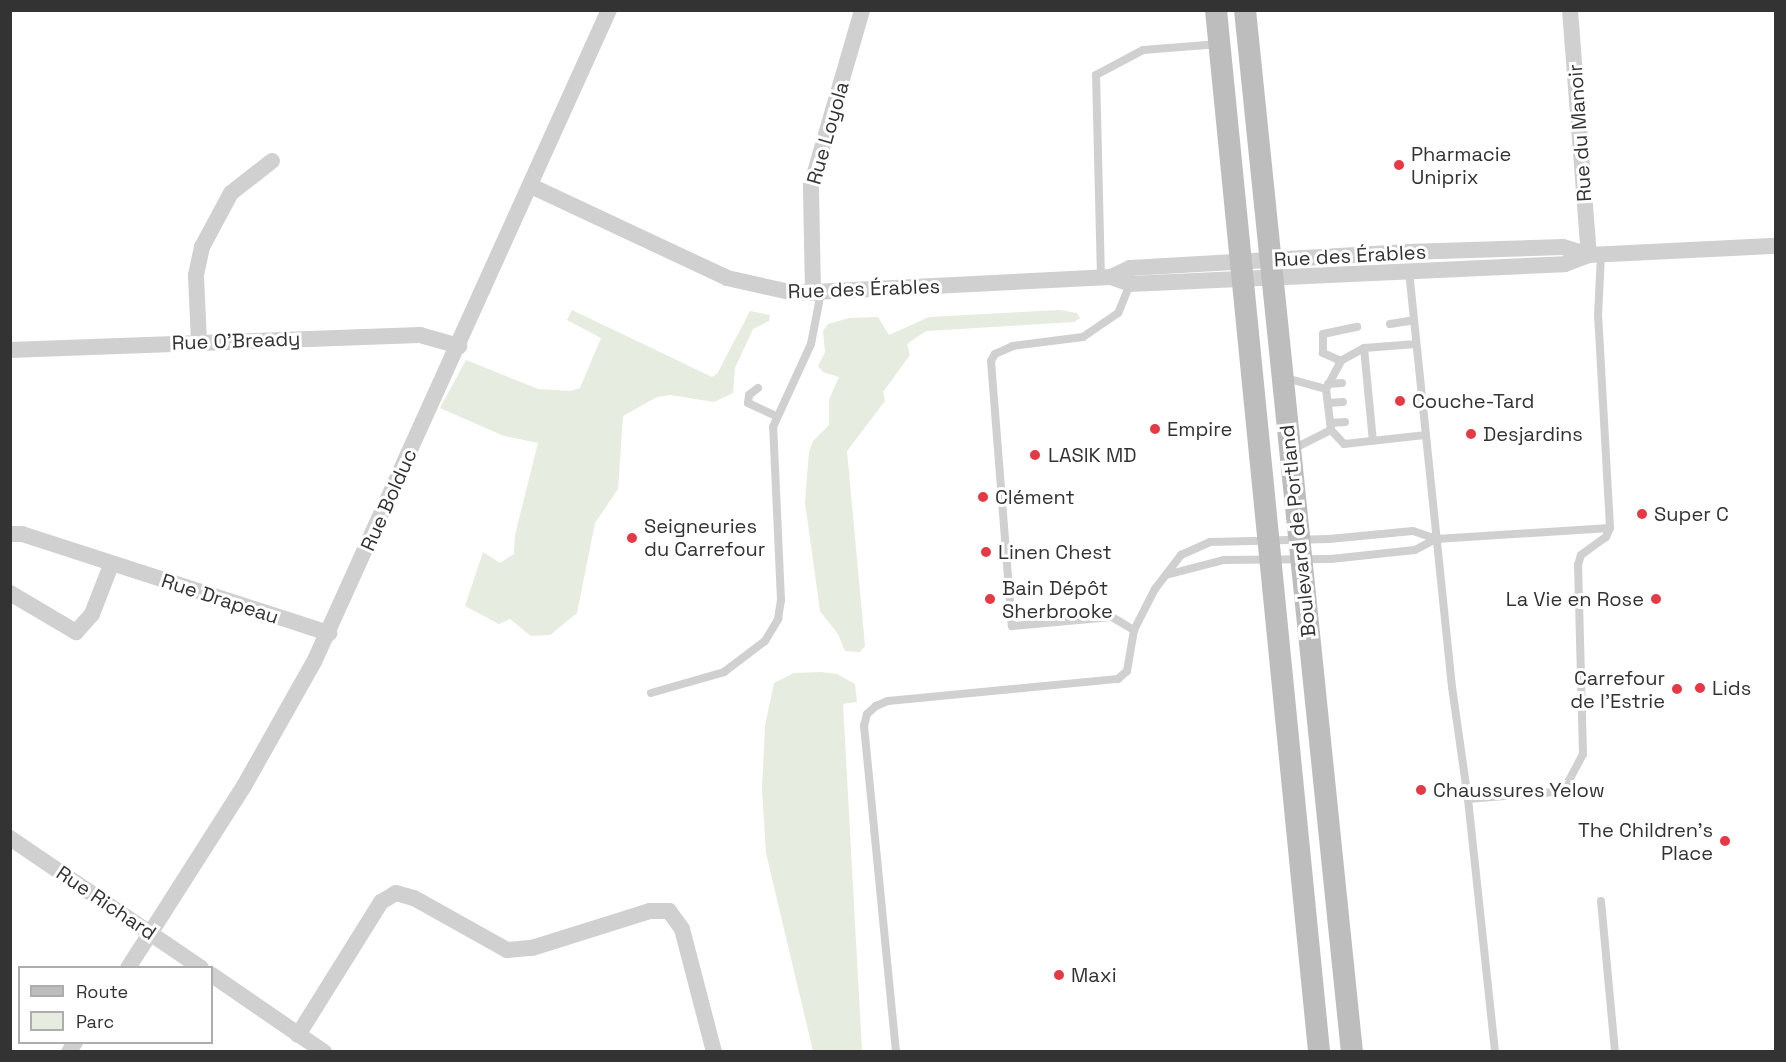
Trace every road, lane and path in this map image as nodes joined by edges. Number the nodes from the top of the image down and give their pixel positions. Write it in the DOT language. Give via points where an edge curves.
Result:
graph roads {
  1 [pos="609,10"];
  2 [pos="862,10"];
  3 [pos="1216,10"];
  4 [pos="1245,10"];
  5 [pos="1570,10"];
  6 [pos="1219,44"];
  7 [pos="272,161"];
  8 [pos="531,186"];
  9 [pos="1776,246"];
  10 [pos="1595,255"];
  11 [pos="1271,269"];
  12 [pos="1242,270"];
  13 [pos="1409,271"];
  14 [pos="1106,277"];
  15 [pos="1130,284"];
  16 [pos="817,293"];
  17 [pos="1414,320"];
  18 [pos="1390,324"];
  19 [pos="1357,327"];
  20 [pos="199,342"];
  21 [pos="1416,344"];
  22 [pos="459,346"];
  23 [pos="1364,348"];
  24 [pos="10,350"];
  25 [pos="1341,361"];
  26 [pos="1282,377"];
  27 [pos="1342,383"];
  28 [pos="1327,387"];
  29 [pos="758,388"];
  30 [pos="1343,402"];
  31 [pos="1328,403"];
  32 [pos="776,416"];
  33 [pos="1345,422"];
  34 [pos="1331,427"];
  35 [pos="1425,435"];
  36 [pos="1373,441"];
  37 [pos="1290,451"];
  38 [pos="1610,528"];
  39 [pos="10,534"];
  40 [pos="1436,539"];
  41 [pos="1270,548"];
  42 [pos="1300,549"];
  43 [pos="111,565"];
  44 [pos="1165,575"];
  45 [pos="10,593"];
  46 [pos="1134,630"];
  47 [pos="329,633"];
  48 [pos="651,693"];
  49 [pos="1468,799"];
  50 [pos="10,838"];
  51 [pos="1601,901"];
  52 [pos="152,934"];
  53 [pos="129,966"];
  54 [pos="198,966"];
  55 [pos="213,976"];
  56 [pos="298,1035"];
  57 [pos="711,1050"];
  58 [pos="324,1052"];
  59 [pos="896,1052"];
  60 [pos="1319,1052"];
  61 [pos="1352,1052"];
  62 [pos="1495,1052"];
  63 [pos="1615,1052"];
  1 -- 8 [label="street, Rue Bolduc"];
  2 -- 16 [label="street, Rue Loyola" via="811,186 809,234"];
  3 -- 6 [label="main road, Boulevard de Portland"];
  4 -- 11 [label="main road, Boulevard de Portland"];
  5 -- 10 [label="street, Rue du Manoir"];
  6 -- 12 [label="main road, Boulevard de Portland"];
  6 -- 14 [label="lane" via="1143,50 1096,75"];
  7 -- 20 [label="street" via="231,193 202,247 196,275"];
  8 -- 16 [label="street, Rue des Érables" via="727,278 769,291"];
  8 -- 22 [label="street, Rue Bolduc"];
  9 -- 10 [label="street, Rue des Érables"];
  10 -- 11 [label="street, Rue des Érables" via="1563,247"];
  10 -- 13 [label="street, Rue des Érables" via="1565,264"];
  10 -- 38 [label="lane"];
  11 -- 12 [label="street, Rue des Érables"];
  11 -- 13 [label="street, Rue des Érables"];
  11 -- 26 [label="main road, Boulevard de Portland"];
  12 -- 14 [label="street, Rue des Érables" via="1130,268"];
  12 -- 15 [label="street, Rue des Érables"];
  12 -- 41 [label="main road, Boulevard de Portland"];
  13 -- 17 [label="lane"];
  14 -- 15 [label="street, Rue des Érables"];
  14 -- 16 [label="street, Rue des Érables"];
  15 -- 46 [label="lane" via="1118,313 1083,338 1013,346 995,354 991,361 1012,626 1112,617"];
  16 -- 32 [label="lane" via="811,344"];
  17 -- 18 [label="lane"];
  17 -- 21 [label="lane"];
  19 -- 25 [label="lane" via="1323,334 1323,353"];
  20 -- 22 [label="street, Rue O'Bready" via="420,335"];
  20 -- 24 [label="street, Rue O'Bready"];
  21 -- 23 [label="lane"];
  21 -- 35 [label="lane"];
  22 -- 47 [label="street, Rue Bolduc"];
  23 -- 25 [label="lane"];
  23 -- 36 [label="lane" via="1364,399"];
  25 -- 28 [label="lane"];
  26 -- 28 [label="lane"];
  26 -- 37 [label="main road, Boulevard de Portland"];
  27 -- 28 [label="lane"];
  28 -- 31 [label="lane"];
  29 -- 32 [label="lane" via="749,394 748,403"];
  30 -- 31 [label="lane"];
  31 -- 34 [label="lane"];
  32 -- 48 [label="lane" via="772,438 781,590 778,619 765,640 724,672"];
  33 -- 34 [label="lane"];
  34 -- 36 [label="lane" via="1344,444"];
  34 -- 37 [label="lane"];
  35 -- 36 [label="lane"];
  35 -- 40 [label="lane"];
  37 -- 42 [label="main road, Boulevard de Portland"];
  38 -- 40 [label="lane"];
  38 -- 49 [label="lane" via="1606,537 1589,546 1578,565 1585,714 1581,762 1565,788 1555,792"];
  39 -- 43 [label="street, Rue Drapeau" via="22,534"];
  40 -- 42 [label="lane" via="1415,550"];
  40 -- 42 [label="lane" via="1413,531"];
  40 -- 49 [label="lane"];
  41 -- 42 [label="lane"];
  41 -- 42 [label="lane"];
  41 -- 44 [label="lane"];
  41 -- 44 [label="lane" via="1202,544 1181,555"];
  41 -- 60 [label="main road, Boulevard de Portland"];
  42 -- 61 [label="main road, Boulevard de Portland"];
  43 -- 45 [label="street" via="93,614 76,632"];
  43 -- 47 [label="street, Rue Drapeau"];
  44 -- 46 [label="lane"];
  46 -- 59 [label="lane" via="1127,671 1118,679 888,701 867,714 864,726"];
  47 -- 52 [label="street, Rue Bolduc" via="297,697"];
  49 -- 62 [label="lane"];
  50 -- 52 [label="street, Rue Richard"];
  51 -- 63 [label="lane"];
  52 -- 53 [label="street, Rue Bolduc"];
  52 -- 54 [label="street, Rue Richard"];
  55 -- 56 [label="street"];
  56 -- 57 [label="street" via="388,895 414,898 507,950 532,948 650,911 669,911 682,929"];
  56 -- 58 [label="street"];
}
